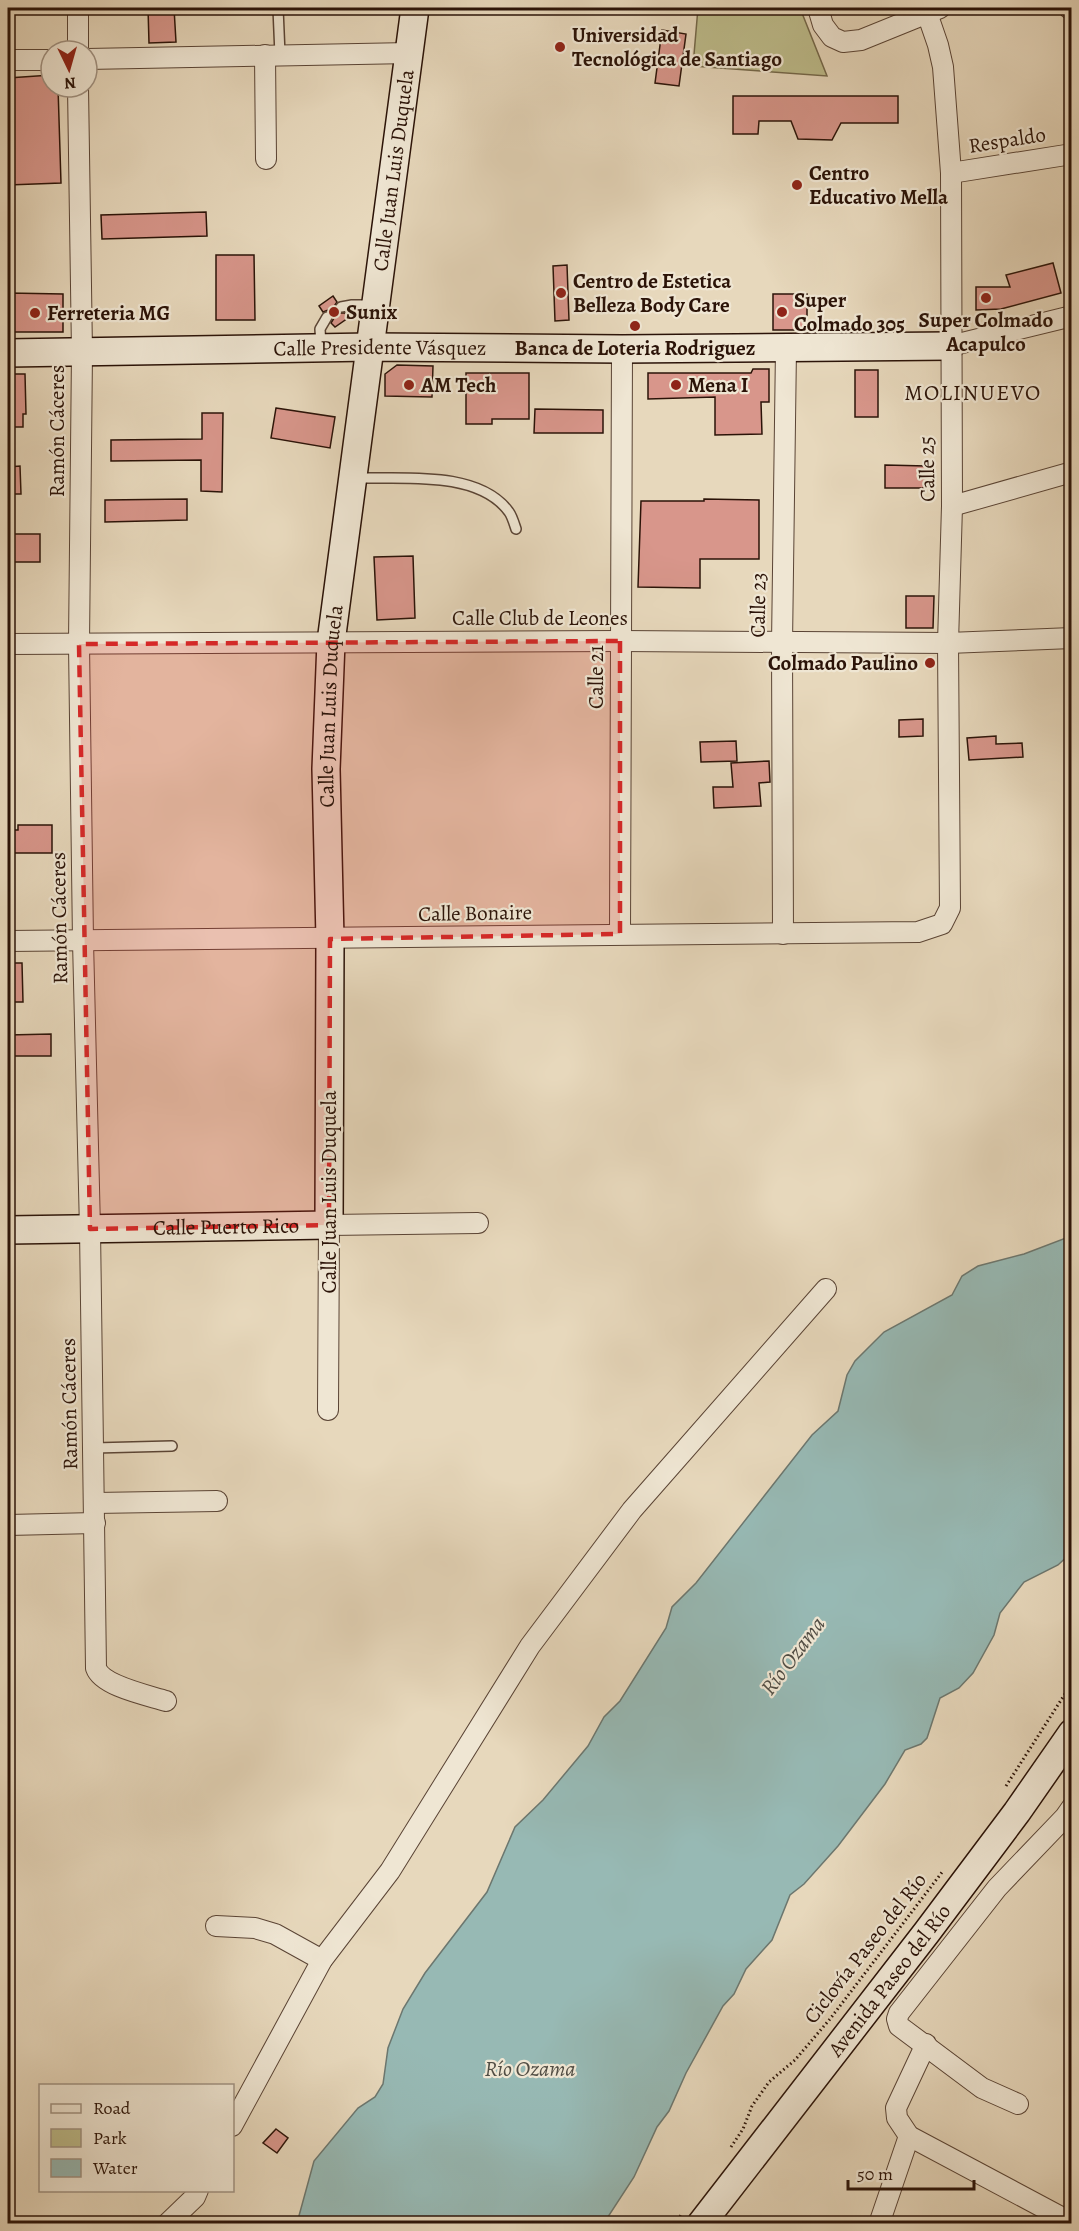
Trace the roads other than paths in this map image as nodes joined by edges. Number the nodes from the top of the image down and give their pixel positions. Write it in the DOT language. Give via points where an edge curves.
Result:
graph roads {
  1 [pos="78,8"];
  2 [pos="278,8"];
  3 [pos="415,8"];
  4 [pos="818,8"];
  5 [pos="934,10"];
  6 [pos="78,39"];
  7 [pos="410,53"];
  8 [pos="273,55"];
  9 [pos="99,59"];
  10 [pos="8,60"];
  11 [pos="39,60"];
  12 [pos="78,99"];
  13 [pos="1071,154"];
  14 [pos="266,159"];
  15 [pos="951,173"];
  16 [pos="376,306"];
  17 [pos="340,307"];
  18 [pos="1071,316"];
  19 [pos="327,317"];
  20 [pos="950,346"];
  21 [pos="370,347"];
  22 [pos="321,348"];
  23 [pos="786,348"];
  24 [pos="622,349"];
  25 [pos="82,352"];
  26 [pos="8,353"];
  27 [pos="1071,472"];
  28 [pos="352,478"];
  29 [pos="952,506"];
  30 [pos="516,529"];
  31 [pos="1071,638"];
  32 [pos="620,641"];
  33 [pos="331,642"];
  34 [pos="948,643"];
  35 [pos="8,644"];
  36 [pos="79,644"];
  37 [pos="782,644"];
  38 [pos="942,924"];
  39 [pos="620,934"];
  40 [pos="783,934"];
  41 [pos="330,939"];
  42 [pos="8,941"];
  43 [pos="83,941"];
  44 [pos="478,1223"];
  45 [pos="329,1225"];
  46 [pos="90,1229"];
  47 [pos="8,1230"];
  48 [pos="826,1289"];
  49 [pos="328,1410"];
  50 [pos="172,1446"];
  51 [pos="94,1448"];
  52 [pos="218,1502"];
  53 [pos="95,1513"];
  54 [pos="8,1525"];
  55 [pos="166,1701"];
  56 [pos="1071,1733"];
  57 [pos="1069,1818"];
  58 [pos="216,1926"];
  59 [pos="322,1960"];
  60 [pos="926,2044"];
  61 [pos="1018,2103"];
  62 [pos="234,2122"];
  63 [pos="909,2136"];
  64 [pos="197,2192"];
  65 [pos="691,2219"];
  66 [pos="1064,2220"];
  67 [pos="167,2223"];
  68 [pos="879,2223"];
  1 -- 6 [label="street"];
  2 -- 8 [label="lane"];
  3 -- 7 [label="street, Calle Juan Luis Duquela"];
  4 -- 5 [label="street" via="823,25 832,37 843,42 861,40"];
  5 -- 15 [label="street, Calle 25" via="943,67"];
  7 -- 8 [label="street"];
  7 -- 16 [label="street, Calle Juan Luis Duquela"];
  8 -- 9 [label="street"];
  8 -- 14 [label="street"];
  10 -- 11 [label="street"];
  12 -- 25 [label="street, Ramón Cáceres"];
  13 -- 15 [label="street, Respaldo"];
  15 -- 20 [label="street, Calle 25"];
  16 -- 17 [label="lane"];
  16 -- 21 [label="street, Calle Juan Luis Duquela"];
  18 -- 20 [label="street, Calle Presidente Vásquez"];
  19 -- 22 [label="lane" via="321,329"];
  20 -- 23 [label="street, Calle Presidente Vásquez"];
  20 -- 29 [label="street, Calle 25"];
  21 -- 22 [label="street, Calle Presidente Vásquez"];
  21 -- 24 [label="street, Calle Presidente Vásquez"];
  21 -- 28 [label="street, Calle Juan Luis Duquela"];
  22 -- 25 [label="street, Calle Presidente Vásquez"];
  23 -- 24 [label="street, Calle Presidente Vásquez"];
  23 -- 37 [label="street, Calle 23"];
  24 -- 32 [label="street, Calle 21"];
  25 -- 26 [label="street, Calle Presidente Vásquez"];
  25 -- 36 [label="street, Ramón Cáceres"];
  27 -- 29 [label="street"];
  28 -- 30 [label="lane" via="451,481 476,486 510,513"];
  28 -- 33 [label="street, Calle Juan Luis Duquela"];
  29 -- 34 [label="street, Calle 25"];
  31 -- 34 [label="street, Calle Club de Leones"];
  32 -- 33 [label="street, Calle Club de Leones"];
  32 -- 37 [label="street, Calle Club de Leones"];
  32 -- 39 [label="street, Calle 21"];
  33 -- 36 [label="street, Calle Club de Leones"];
  33 -- 41 [label="street, Calle Juan Luis Duquela" via="326,768"];
  34 -- 37 [label="street, Calle Club de Leones"];
  34 -- 38 [label="street, Calle 25" via="950,908"];
  35 -- 36 [label="street, Calle Club de Leones"];
  36 -- 43 [label="street, Ramón Cáceres"];
  37 -- 40 [label="street, Calle 23"];
  38 -- 40 [label="street, Calle Bonaire" via="918,932"];
  39 -- 40 [label="street, Calle Bonaire"];
  39 -- 41 [label="street, Calle Bonaire"];
  41 -- 43 [label="street, Calle Bonaire"];
  41 -- 45 [label="street, Calle Juan Luis Duquela"];
  42 -- 43 [label="street, Calle Bonaire"];
  43 -- 46 [label="street, Ramón Cáceres"];
  44 -- 45 [label="street, Calle Puerto Rico"];
  45 -- 46 [label="street, Calle Puerto Rico"];
  45 -- 49 [label="street, Calle Juan Luis Duquela"];
  46 -- 47 [label="street, Calle Puerto Rico"];
  46 -- 51 [label="street, Ramón Cáceres"];
  48 -- 59 [label="street" via="632,1510 530,1646 390,1871"];
  50 -- 51 [label="lane"];
  51 -- 53 [label="street, Ramón Cáceres"];
  52 -- 53 [label="street"];
  53 -- 54 [label="street"];
  53 -- 55 [label="street, Ramón Cáceres" via="98,1675"];
  56 -- 65 [label="street, Avenida Paseo del Río" via="941,1914"];
  57 -- 60 [label="street" via="997,1888 898,2013 899,2026"];
  58 -- 59 [label="street" via="255,1928 275,1934"];
  59 -- 62 [label="street"];
  60 -- 61 [label="street" via="982,2088"];
  60 -- 63 [label="street" via="896,2108 897,2118"];
  63 -- 66 [label="street"];
  63 -- 68 [label="street"];
  64 -- 67 [label="street"];
}
